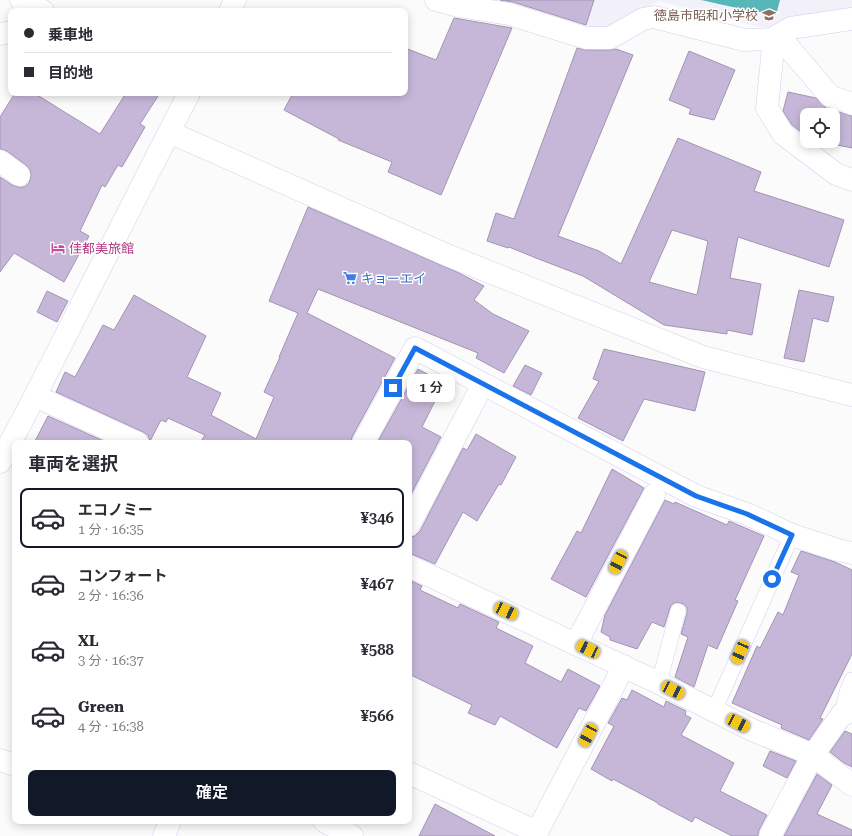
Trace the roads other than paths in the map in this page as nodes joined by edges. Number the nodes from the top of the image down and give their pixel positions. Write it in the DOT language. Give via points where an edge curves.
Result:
graph roads {
  1 [pos="21,0"];
  2 [pos="52,0"];
  3 [pos="436,0"];
  4 [pos="36,8"];
  5 [pos="45,8"];
  6 [pos="852,20"];
  7 [pos="775,37"];
  8 [pos="187,96"];
  9 [pos="852,104"];
  10 [pos="169,132"];
  11 [pos="0,161"];
  12 [pos="19,175"];
  13 [pos="852,180"];
  14 [pos="483,384"];
  15 [pos="852,395"];
  16 [pos="35,396"];
  17 [pos="131,440"];
  18 [pos="365,440"];
  19 [pos="0,462"];
  20 [pos="654,495"];
  21 [pos="412,519"];
  22 [pos="792,535"];
  23 [pos="852,553"];
  24 [pos="412,567"];
  25 [pos="678,611"];
  26 [pos="576,644"];
  27 [pos="624,666"];
  28 [pos="852,680"];
  29 [pos="659,683"];
  30 [pos="714,711"];
  31 [pos="847,713"];
  32 [pos="813,755"];
  33 [pos="0,760"];
  34 [pos="12,764"];
  35 [pos="412,774"];
  36 [pos="852,785"];
  37 [pos="169,824"];
  38 [pos="330,824"];
  39 [pos="164,836"];
  40 [pos="352,836"];
  41 [pos="770,836"];
  1 -- 4 [label="street"];
  2 -- 5 [label="street"];
  3 -- 7 [label="street" via="509,14 586,38 610,38 643,19 654,17 735,39"];
  6 -- 7 [label="street" via="791,28"];
  7 -- 9 [label="street" via="830,96"];
  7 -- 13 [label="street" via="767,108 783,134 836,174"];
  8 -- 10 [label="street"];
  10 -- 15 [label="street" via="447,255 703,357"];
  10 -- 16 [label="street"];
  11 -- 12 [label="street"];
  14 -- 18 [label="street" via="415,348"];
  14 -- 21 [label="street"];
  14 -- 22 [label="street" via="696,496 747,514"];
  16 -- 17 [label="street"];
  16 -- 19 [label="street"];
  20 -- 26 [label="street"];
  22 -- 23 [label="street"];
  22 -- 30 [label="lane"];
  24 -- 26 [label="street"];
  25 -- 29 [label="lane"];
  26 -- 27 [label="street"];
  27 -- 29 [label="street"];
  27 -- 35 [label="street" via="537,832"];
  28 -- 31 [label="lane" via="847,692"];
  29 -- 30 [label="street"];
  30 -- 32 [label="street"];
  31 -- 32 [label="street"];
  32 -- 36 [label="street"];
  32 -- 41 [label="street"];
  33 -- 34 [label="street"];
  37 -- 39 [label="street"];
  38 -- 40 [label="street"];
}
